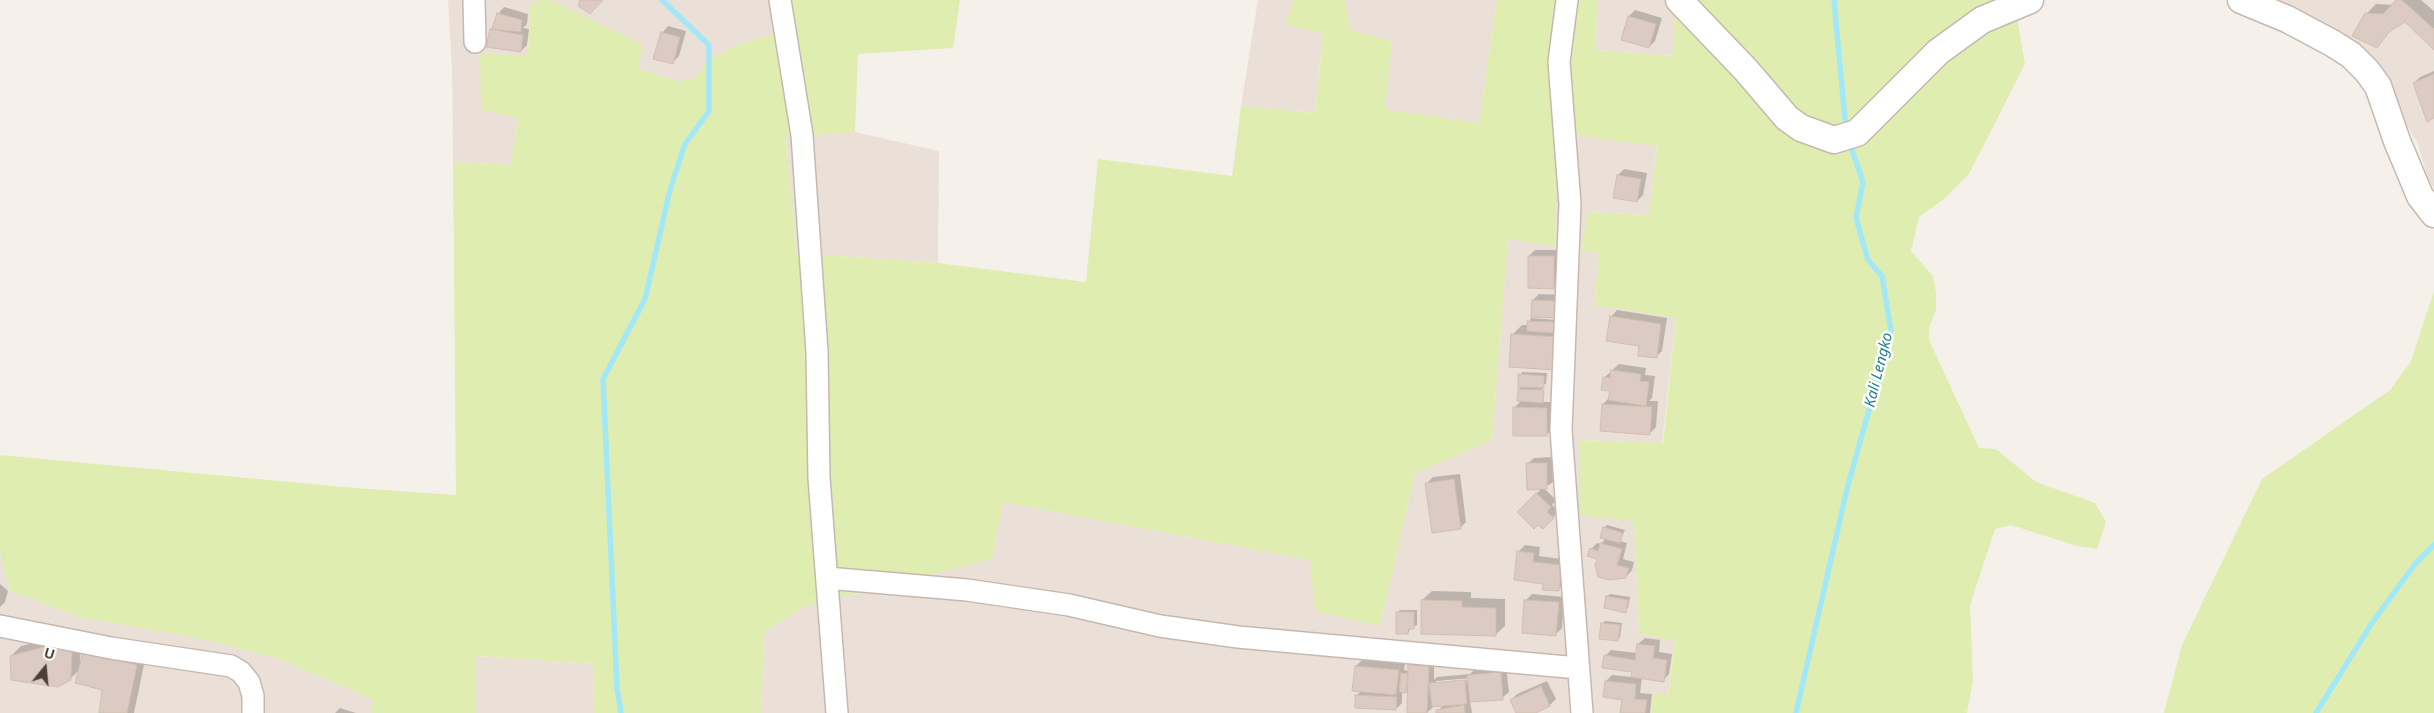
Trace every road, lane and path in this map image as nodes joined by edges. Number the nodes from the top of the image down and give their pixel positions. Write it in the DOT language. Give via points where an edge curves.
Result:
graph roads {
  1 [pos="474,0"];
  2 [pos="780,0"];
  3 [pos="1567,0"];
  4 [pos="1679,0"];
  5 [pos="2030,0"];
  6 [pos="2242,0"];
  7 [pos="475,42"];
  8 [pos="2434,214"];
  9 [pos="827,578"];
  10 [pos="0,626"];
  11 [pos="1578,668"];
  12 [pos="254,713"];
  13 [pos="837,713"];
  14 [pos="1582,713"];
  1 -- 7 [label="street"];
  2 -- 9 [label="street" via="802,135 817,352 819,478"];
  3 -- 11 [label="street" via="1560,62 1570,204 1561,430"];
  4 -- 5 [label="street" via="1787,118 1806,131 1845,137 1938,52 1982,20"];
  6 -- 8 [label="street" via="2287,19 2332,44 2351,55 2367,71 2378,86 2420,196"];
  9 -- 11 [label="street" via="968,590 1070,606 1160,626 1238,637"];
  9 -- 13 [label="street"];
  10 -- 12 [label="street" via="111,648 231,666 249,682"];
  11 -- 14 [label="street"];
}
